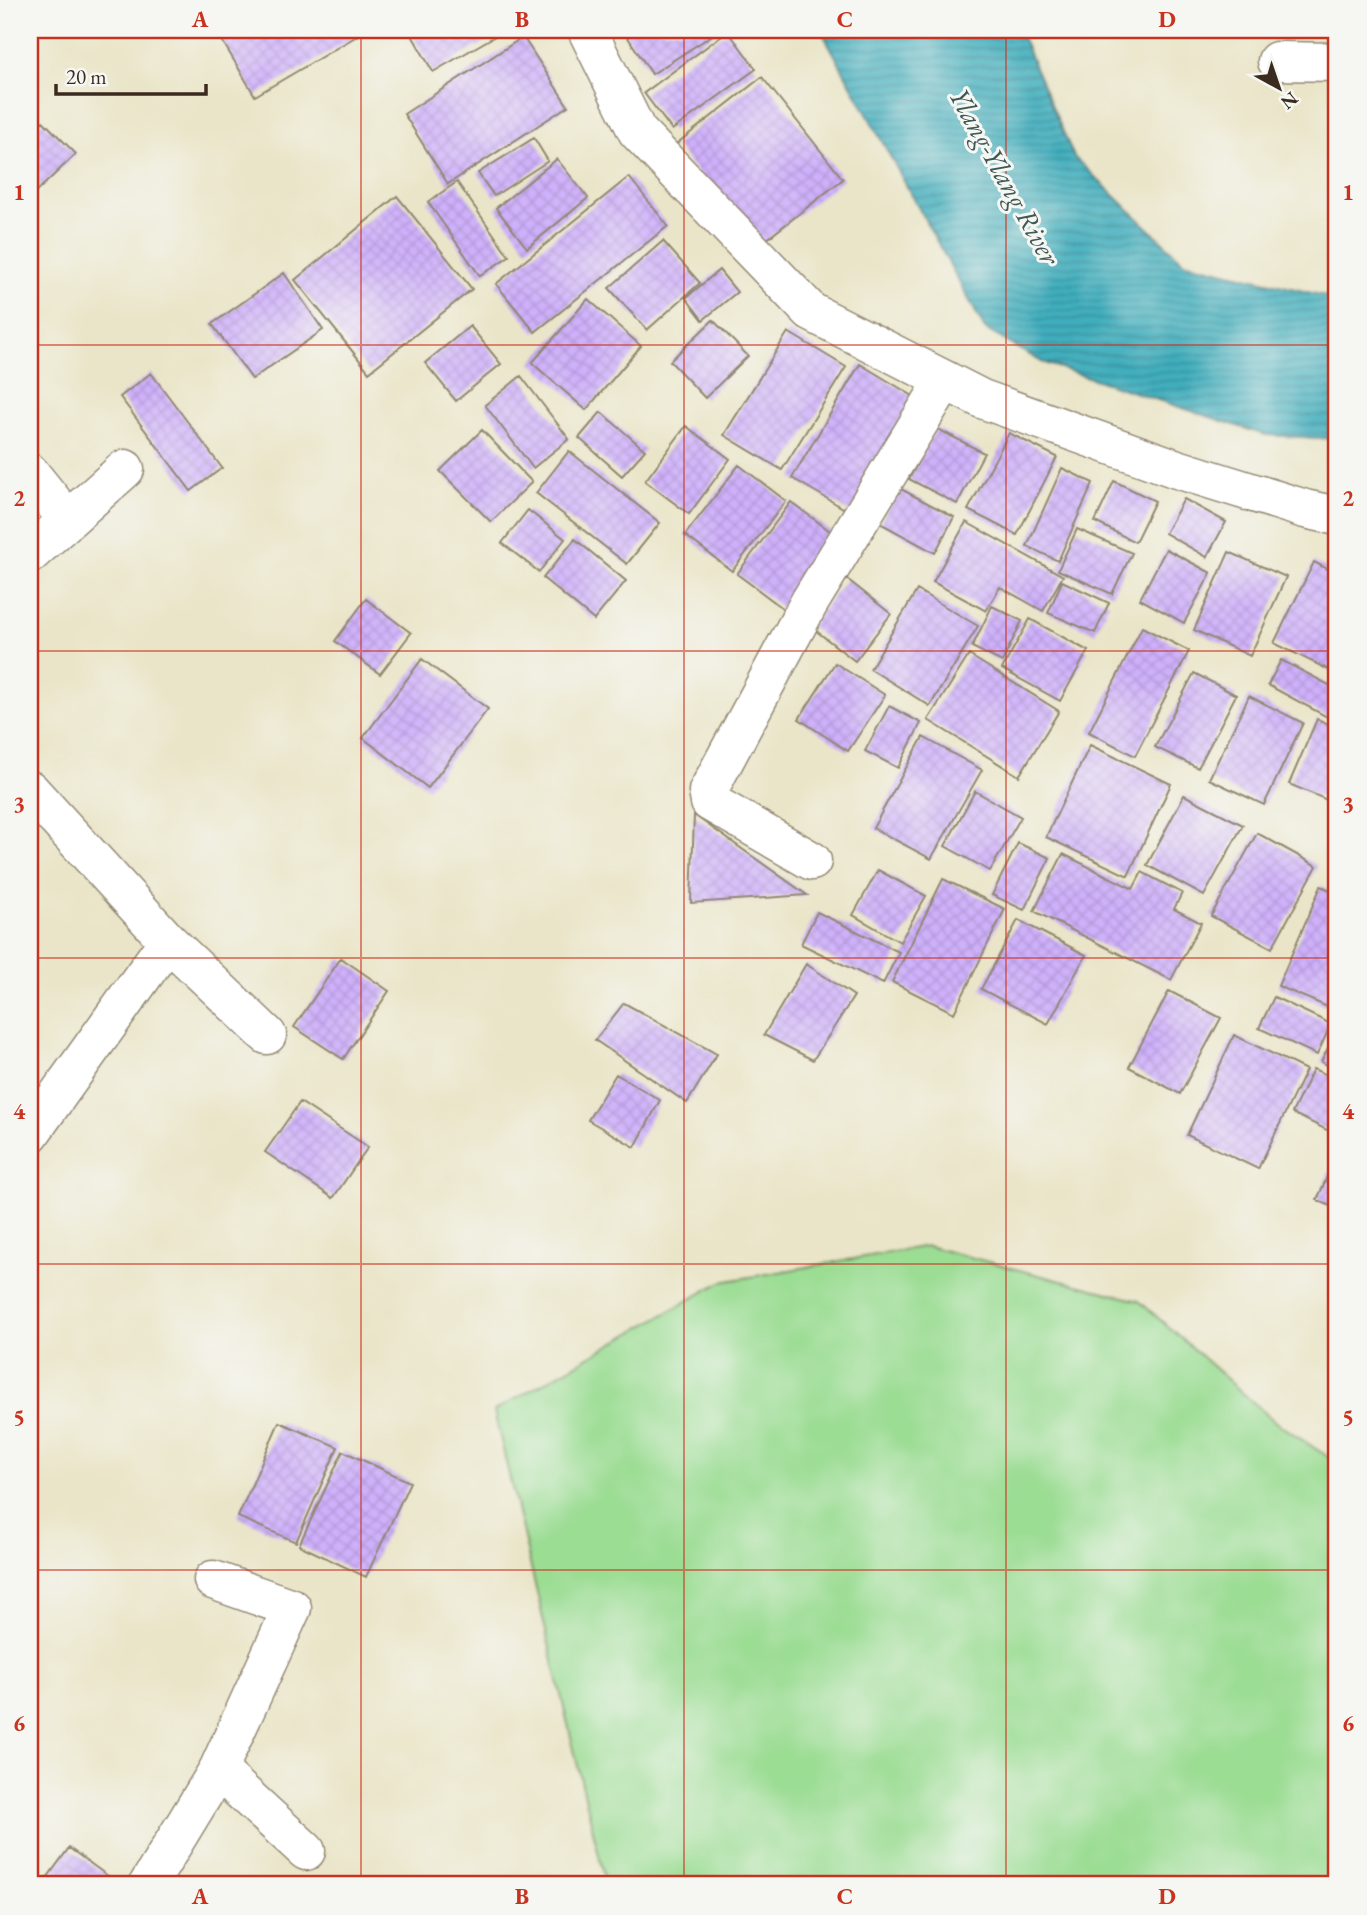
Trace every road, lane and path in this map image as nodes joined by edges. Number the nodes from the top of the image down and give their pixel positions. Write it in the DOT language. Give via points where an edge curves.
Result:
graph roads {
  1 [pos="587,30"];
  2 [pos="1277,61"];
  3 [pos="1337,62"];
  4 [pos="945,380"];
  5 [pos="125,469"];
  6 [pos="30,473"];
  7 [pos="1337,516"];
  8 [pos="66,519"];
  9 [pos="30,554"];
  10 [pos="30,790"];
  11 [pos="812,861"];
  12 [pos="167,941"];
  13 [pos="267,1035"];
  14 [pos="30,1135"];
  15 [pos="213,1580"];
  16 [pos="218,1770"];
  17 [pos="306,1851"];
  18 [pos="148,1885"];
  1 -- 4 [label="street" via="638,131 811,312"];
  2 -- 3 [label="street"];
  4 -- 7 [label="street" via="982,399 1177,469"];
  4 -- 11 [label="street" via="809,603 708,791 710,802"];
  5 -- 8 [label="street"];
  6 -- 8 [label="street"];
  8 -- 9 [label="street"];
  10 -- 12 [label="street"];
  12 -- 13 [label="street"];
  12 -- 14 [label="street"];
  15 -- 16 [label="street" via="292,1608"];
  16 -- 17 [label="street"];
  16 -- 18 [label="street"];
}
